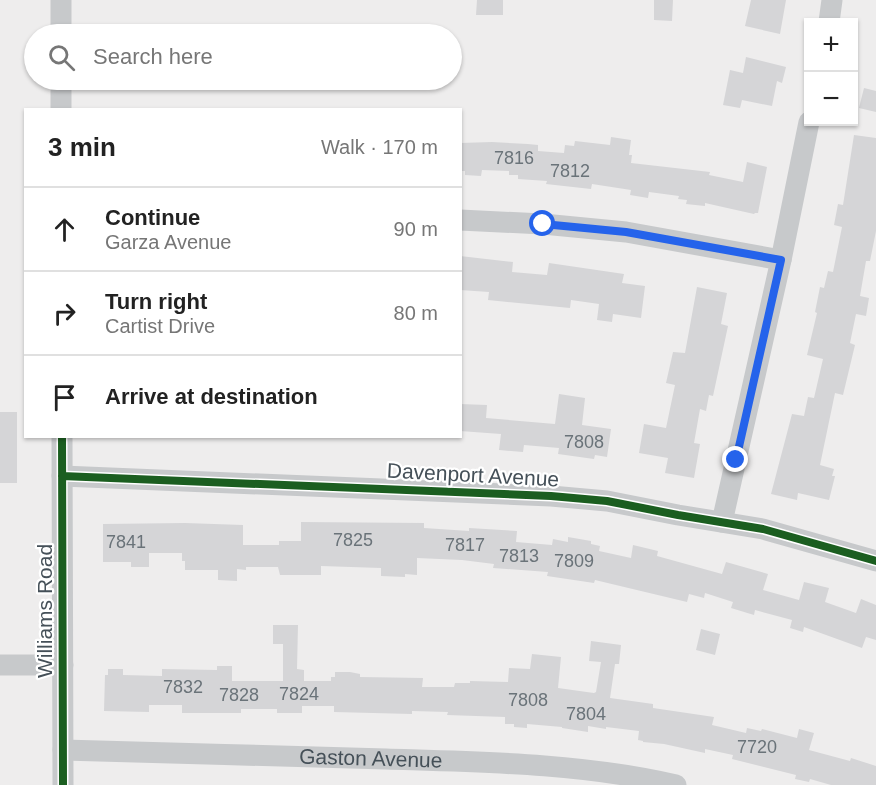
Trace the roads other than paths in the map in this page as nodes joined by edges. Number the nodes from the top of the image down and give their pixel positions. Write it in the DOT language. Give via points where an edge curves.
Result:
graph roads {
  1 [pos="61,0"];
  2 [pos="832,0"];
  3 [pos="830,18"];
  4 [pos="61,24"];
  5 [pos="61,90"];
  6 [pos="61,108"];
  7 [pos="808,126"];
  8 [pos="462,220"];
  9 [pos="781,260"];
  10 [pos="62,438"];
  11 [pos="62,476"];
  12 [pos="722,522"];
  13 [pos="876,561"];
  14 [pos="0,665"];
  15 [pos="63,665"];
  16 [pos="63,750"];
  17 [pos="63,785"];
  18 [pos="676,785"];
  1 -- 4 [label="street"];
  2 -- 3 [label="street"];
  5 -- 6 [label="street"];
  7 -- 9 [label="street"];
  8 -- 9 [label="street" via="626,232"];
  9 -- 12 [label="street"];
  10 -- 11 [label="street, Williams Road"];
  11 -- 12 [label="street, Davenport Avenue" via="551,496 608,501"];
  11 -- 15 [label="street, Williams Road"];
  12 -- 13 [label="street, Davenport Avenue" via="764,529"];
  14 -- 15 [label="street"];
  15 -- 16 [label="street, Williams Road"];
  16 -- 17 [label="street, Williams Road"];
  16 -- 18 [label="street, Gaston Avenue" via="551,766"];
}
